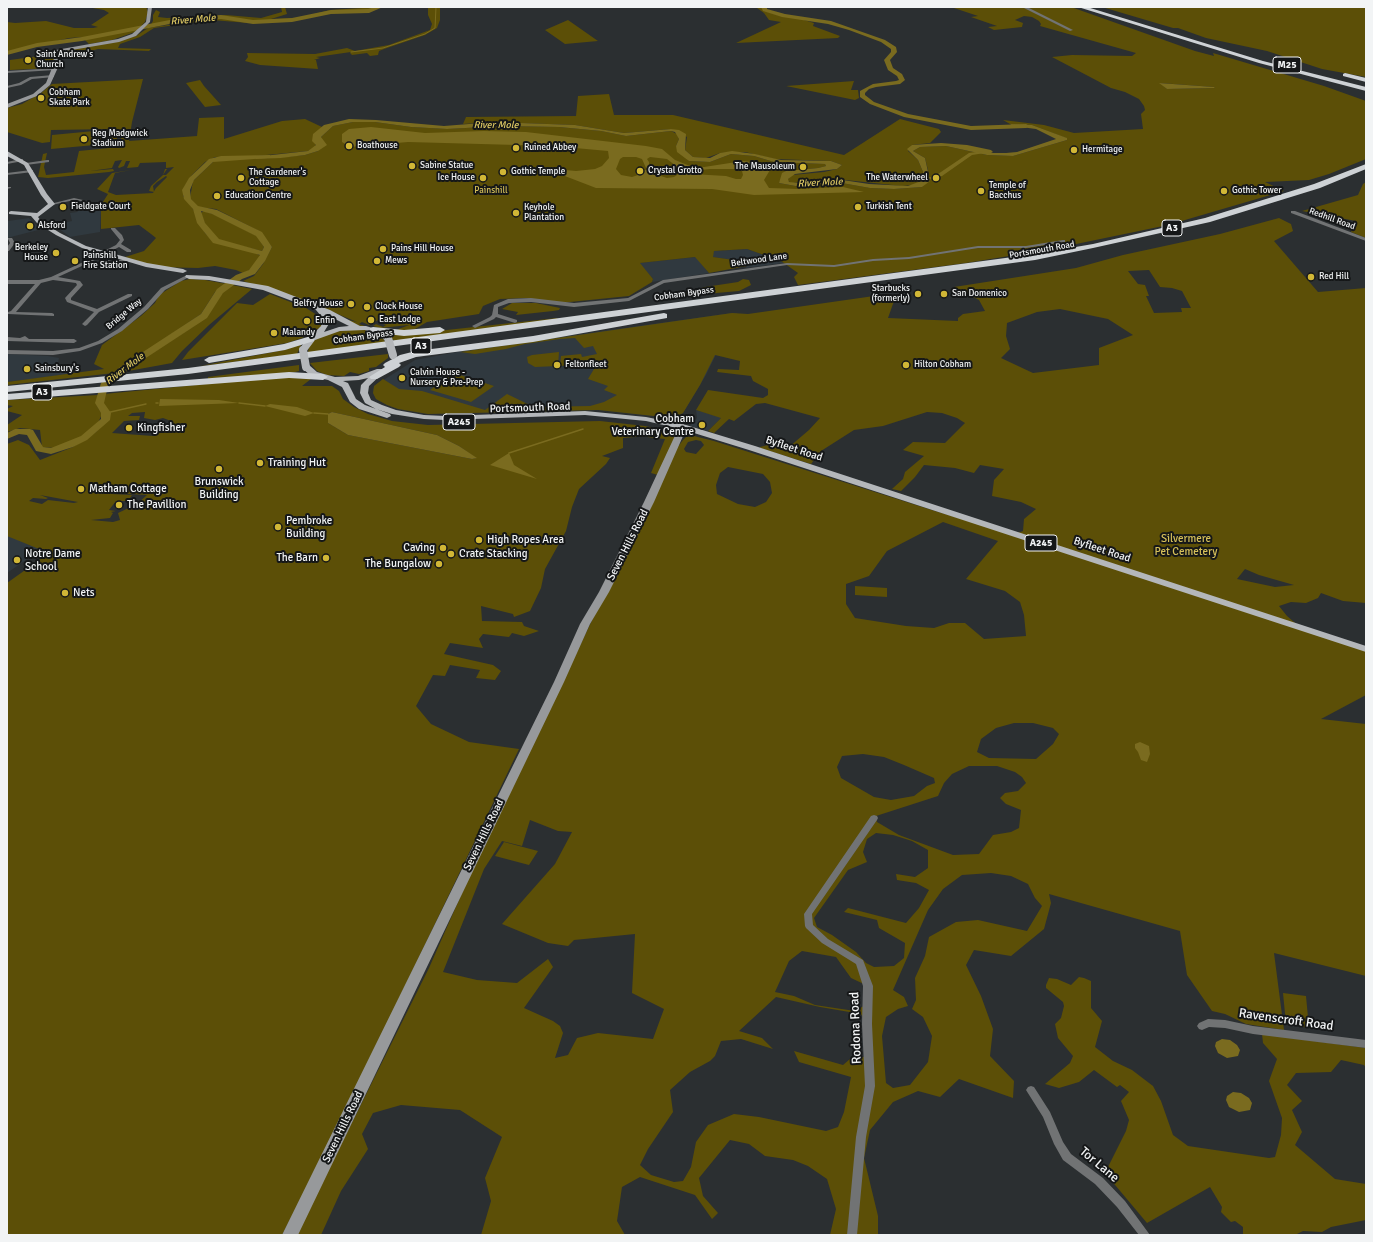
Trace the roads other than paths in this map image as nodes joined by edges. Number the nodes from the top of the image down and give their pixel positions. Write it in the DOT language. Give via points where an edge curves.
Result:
graph roads {
  1 [pos="150,7"];
  2 [pos="1024,7"];
  3 [pos="1082,7"];
  4 [pos="1090,7"];
  5 [pos="1071,30"];
  6 [pos="1208,43"];
  7 [pos="1262,62"];
  8 [pos="55,69"];
  9 [pos="7,72"];
  10 [pos="52,76"];
  11 [pos="1366,80"];
  12 [pos="1366,85"];
  13 [pos="7,87"];
  14 [pos="1366,89"];
  15 [pos="1366,97"];
  16 [pos="7,106"];
  17 [pos="7,153"];
  18 [pos="47,161"];
  19 [pos="24,162"];
  20 [pos="7,163"];
  21 [pos="1366,166"];
  22 [pos="31,171"];
  23 [pos="1366,171"];
  24 [pos="7,174"];
  25 [pos="1366,175"];
  26 [pos="1342,181"];
  27 [pos="81,200"];
  28 [pos="50,206"];
  29 [pos="1293,212"];
  30 [pos="9,213"];
  31 [pos="36,214"];
  32 [pos="107,233"];
  33 [pos="10,240"];
  34 [pos="1366,240"];
  35 [pos="1063,241"];
  36 [pos="119,248"];
  37 [pos="90,249"];
  38 [pos="7,250"];
  39 [pos="127,250"];
  40 [pos="104,253"];
  41 [pos="96,258"];
  42 [pos="126,260"];
  43 [pos="183,276"];
  44 [pos="54,278"];
  45 [pos="7,282"];
  46 [pos="39,282"];
  47 [pos="130,297"];
  48 [pos="721,300"];
  49 [pos="712,307"];
  50 [pos="319,309"];
  51 [pos="97,311"];
  52 [pos="9,313"];
  53 [pos="52,315"];
  54 [pos="495,315"];
  55 [pos="98,320"];
  56 [pos="515,321"];
  57 [pos="475,326"];
  58 [pos="358,328"];
  59 [pos="373,330"];
  60 [pos="313,337"];
  61 [pos="7,339"];
  62 [pos="74,341"];
  63 [pos="449,351"];
  64 [pos="7,352"];
  65 [pos="388,366"];
  66 [pos="377,374"];
  67 [pos="327,378"];
  68 [pos="130,383"];
  69 [pos="79,386"];
  70 [pos="7,389"];
  71 [pos="7,396"];
  72 [pos="533,415"];
  73 [pos="602,418"];
  74 [pos="680,431"];
  75 [pos="1366,649"];
  76 [pos="874,818"];
  77 [pos="1202,1026"];
  78 [pos="1366,1044"];
  79 [pos="1031,1090"];
  80 [pos="290,1235"];
  81 [pos="852,1235"];
  82 [pos="1145,1235"];
  1 -- 8 [label="main road" via="148,22 139,32 119,40 60,50 56,54"];
  2 -- 5 [label="street"];
  3 -- 7 [label="highway, M25"];
  4 -- 6 [label="highway, M25"];
  6 -- 11 [label="highway, M25"];
  6 -- 12 [label="highway, M25"];
  7 -- 14 [label="highway, M25"];
  7 -- 15 [label="highway, M25" via="1273,68"];
  8 -- 9 [label="street"];
  8 -- 10 [label="main road"];
  10 -- 13 [label="street" via="31,78"];
  10 -- 16 [label="main road" via="39,92"];
  17 -- 19 [label="main road"];
  18 -- 19 [label="street"];
  19 -- 20 [label="street"];
  19 -- 22 [label="main road"];
  21 -- 48 [label="highway, Portsmouth Road / A3" via="1317,186 1248,208 1093,246 985,265"];
  22 -- 24 [label="street"];
  22 -- 28 [label="main road"];
  23 -- 26 [label="highway, Portsmouth Road / A3"];
  25 -- 26 [label="highway, A3"];
  26 -- 49 [label="highway, Portsmouth Road / A3" via="1242,215 1102,250 976,272"];
  27 -- 28 [label="street" via="74,199"];
  28 -- 31 [label="main road"];
  29 -- 34 [label="street, Redhill Road"];
  30 -- 31 [label="main road"];
  31 -- 37 [label="main road" via="39,222 64,238"];
  32 -- 36 [label="street" via="114,230 122,239"];
  33 -- 38 [label="street" via="13,243"];
  35 -- 54 [label="street, Beltwood Lane" via="1026,247 978,247 834,266 787,264 662,282 629,299 574,305 531,300 508,301 496,306"];
  36 -- 39 [label="street"];
  36 -- 40 [label="street"];
  37 -- 40 [label="main road"];
  37 -- 41 [label="street" via="84,254"];
  40 -- 42 [label="main road"];
  41 -- 42 [label="street" via="113,262"];
  41 -- 44 [label="street"];
  42 -- 43 [label="main road"];
  43 -- 50 [label="main road" via="248,284"];
  43 -- 64 [label="street, Bridge Way" via="159,292 146,308 120,330 100,342 80,349 53,353"];
  44 -- 46 [label="street"];
  44 -- 51 [label="street" via="78,282 79,286 68,298 69,301"];
  45 -- 46 [label="street"];
  46 -- 52 [label="street"];
  47 -- 51 [label="street"];
  48 -- 56 [label="highway"];
  48 -- 68 [label="highway, Cobham Bypass / A3"];
  49 -- 63 [label="highway" via="534,339"];
  49 -- 68 [label="highway, Cobham Bypass / A3"];
  50 -- 58 [label="main road"];
  50 -- 60 [label="main road" via="326,322"];
  51 -- 55 [label="street" via="87,322"];
  52 -- 53 [label="street"];
  54 -- 56 [label="street"];
  54 -- 57 [label="street, Beltwood Lane"];
  56 -- 57 [label="highway"];
  57 -- 59 [label="highway" via="409,333"];
  58 -- 59 [label="main road"];
  58 -- 60 [label="main road" via="334,330"];
  59 -- 65 [label="main road, bridge" via="388,338 394,355"];
  60 -- 67 [label="main road, bridge" via="303,350 306,367 311,372"];
  60 -- 69 [label="highway" via="277,349 146,371"];
  61 -- 62 [label="street" via="22,342"];
  63 -- 65 [label="highway" via="408,356"];
  63 -- 66 [label="highway" via="409,358"];
  65 -- 66 [label="main road"];
  66 -- 67 [label="main road" via="359,378"];
  66 -- 72 [label="main road, Portsmouth Road / A245" via="364,388 365,397 379,407 395,412 445,418"];
  67 -- 68 [label="highway" via="289,375"];
  67 -- 73 [label="main road, Portsmouth Road / A245" via="345,386 352,400 362,407 402,420 443,423"];
  68 -- 69 [label="highway"];
  68 -- 69 [label="highway, Cobham Bypass / A3"];
  69 -- 70 [label="highway, Cobham Bypass / A3"];
  69 -- 71 [label="highway"];
  72 -- 74 [label="main road, Byfleet Road / A245" via="616,415 646,419"];
  73 -- 74 [label="main road, Byfleet Road / A245" via="630,420"];
  74 -- 75 [label="main road, Byfleet Road / A245" via="716,438"];
  74 -- 80 [label="main road, Seven Hills Road" via="649,502 585,624"];
  76 -- 81 [label="street, Rodona Road" via="808,914 809,926 825,941 860,962 868,986 870,1086 861,1137"];
  77 -- 78 [label="street, Ravenscroft Road" via="1208,1023 1225,1024"];
  79 -- 82 [label="street, Tor Lane" via="1047,1115 1058,1144 1067,1157 1099,1181"];
}
